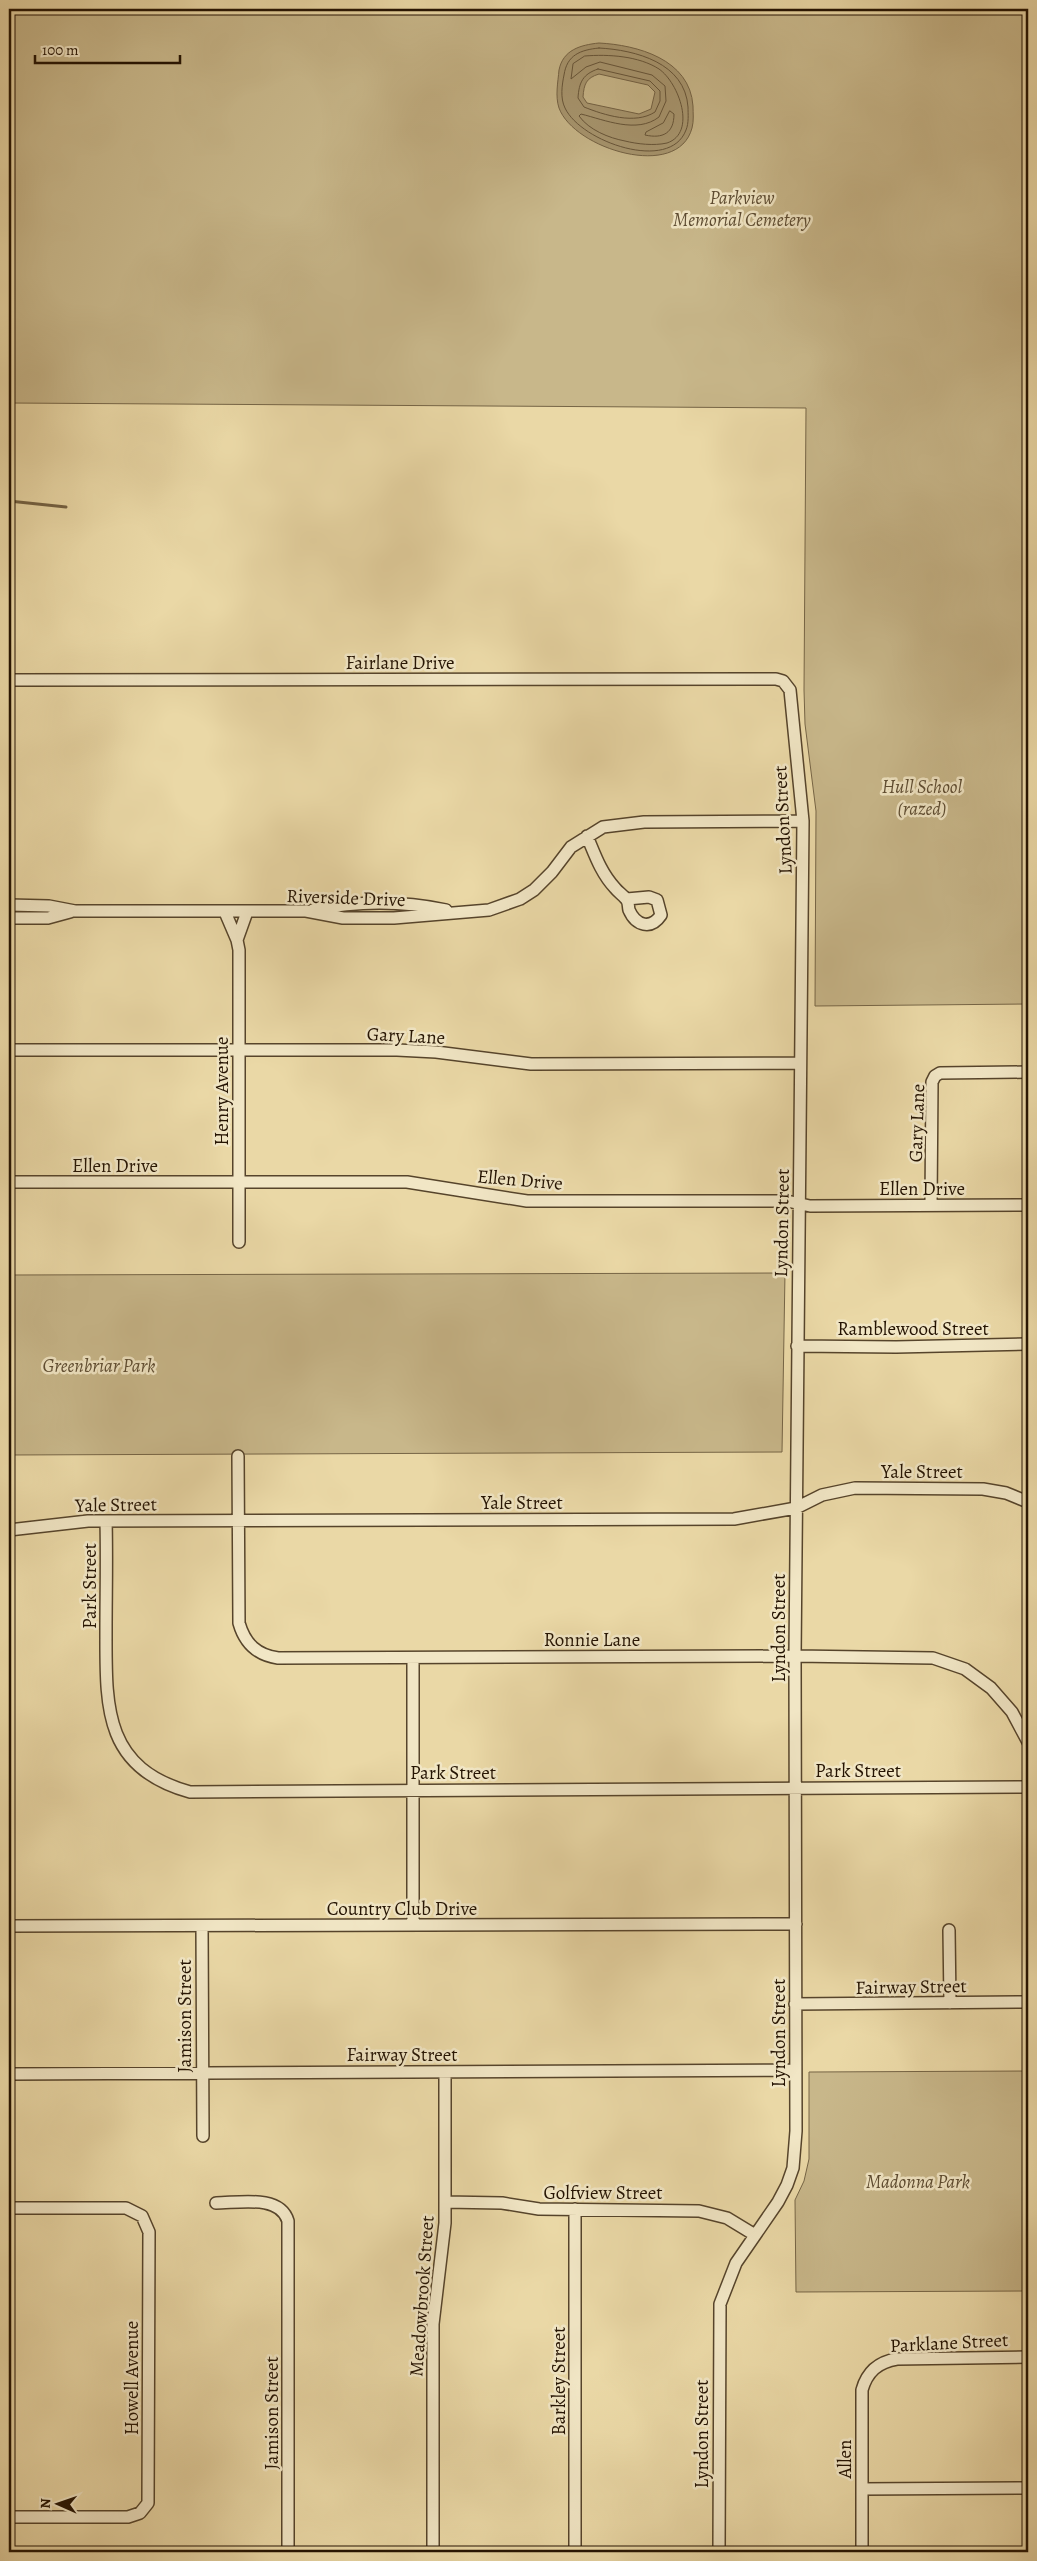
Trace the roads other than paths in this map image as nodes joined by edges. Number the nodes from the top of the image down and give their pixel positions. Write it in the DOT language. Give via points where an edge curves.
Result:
graph roads {
  1 [pos="9,680"];
  2 [pos="788,686"];
  3 [pos="803,821"];
  4 [pos="587,836"];
  5 [pos="628,899"];
  6 [pos="9,905"];
  7 [pos="74,911"];
  8 [pos="225,912"];
  9 [pos="247,912"];
  10 [pos="9,918"];
  11 [pos="236,940"];
  12 [pos="239,1049"];
  13 [pos="9,1050"];
  14 [pos="800,1064"];
  15 [pos="1028,1072"];
  16 [pos="9,1182"];
  17 [pos="238,1182"];
  18 [pos="799,1204"];
  19 [pos="932,1205"];
  20 [pos="1028,1205"];
  21 [pos="239,1242"];
  22 [pos="1028,1344"];
  23 [pos="797,1346"];
  24 [pos="238,1456"];
  25 [pos="1028,1502"];
  26 [pos="796,1508"];
  27 [pos="238,1520"];
  28 [pos="106,1521"];
  29 [pos="9,1530"];
  30 [pos="795,1656"];
  31 [pos="413,1658"];
  32 [pos="1028,1742"];
  33 [pos="1028,1787"];
  34 [pos="795,1788"];
  35 [pos="413,1790"];
  36 [pos="796,1924"];
  37 [pos="413,1925"];
  38 [pos="9,1926"];
  39 [pos="202,1926"];
  40 [pos="949,1930"];
  41 [pos="1028,2002"];
  42 [pos="950,2003"];
  43 [pos="795,2004"];
  44 [pos="796,2070"];
  45 [pos="201,2072"];
  46 [pos="444,2072"];
  47 [pos="9,2074"];
  48 [pos="202,2136"];
  49 [pos="445,2202"];
  50 [pos="216,2203"];
  51 [pos="9,2208"];
  52 [pos="575,2209"];
  53 [pos="755,2235"];
  54 [pos="1028,2357"];
  55 [pos="873,2368"];
  56 [pos="1028,2488"];
  57 [pos="862,2489"];
  58 [pos="9,2517"];
  59 [pos="288,2552"];
  60 [pos="433,2552"];
  61 [pos="576,2552"];
  62 [pos="719,2552"];
  63 [pos="862,2552"];
  1 -- 2 [label="street, Fairlane Drive" via="776,679"];
  2 -- 3 [label="street, Lyndon Street" via="792,695"];
  3 -- 4 [label="street, Riverside Drive" via="630,822 603,827"];
  3 -- 14 [label="street, Lyndon Street"];
  4 -- 5 [label="street" via="605,876"];
  4 -- 9 [label="street, Riverside Drive" via="571,847 552,872 520,899 489,910 421,917 343,918 306,911"];
  6 -- 7 [label="street, Riverside Drive" via="49,906"];
  7 -- 8 [label="street, Riverside Drive"];
  7 -- 10 [label="street, Riverside Drive" via="48,918"];
  8 -- 9 [label="street, Riverside Drive"];
  8 -- 11 [label="street, Henry Avenue"];
  9 -- 11 [label="street, Henry Avenue"];
  11 -- 12 [label="street, Henry Avenue" via="239,950"];
  12 -- 13 [label="street, Gary Lane"];
  12 -- 14 [label="street, Gary Lane" via="436,1052 531,1064"];
  12 -- 17 [label="street, Henry Avenue"];
  14 -- 18 [label="street, Lyndon Street"];
  15 -- 19 [label="street, Gary Lane" via="940,1073 935,1076 932,1082"];
  16 -- 17 [label="street, Ellen Drive"];
  17 -- 18 [label="street, Ellen Drive" via="407,1182 527,1201 789,1200"];
  17 -- 21 [label="street, Henry Avenue"];
  18 -- 19 [label="street, Ellen Drive"];
  18 -- 23 [label="street, Lyndon Street"];
  19 -- 20 [label="street, Ellen Drive"];
  22 -- 23 [label="street, Ramblewood Street"];
  23 -- 26 [label="street, Lyndon Street"];
  24 -- 27 [label="street"];
  25 -- 26 [label="street, Yale Street" via="1006,1493 983,1489 855,1488 822,1495"];
  26 -- 27 [label="street, Yale Street" via="725,1520"];
  26 -- 30 [label="street, Lyndon Street"];
  27 -- 28 [label="street, Yale Street"];
  27 -- 31 [label="street, Ronnie Lane" via="239,1623 251,1647 263,1655 278,1658"];
  28 -- 29 [label="street, Yale Street"];
  28 -- 35 [label="street, Park Street" via="109,1713 122,1746 143,1769 164,1783 190,1792"];
  30 -- 31 [label="street, Ronnie Lane"];
  30 -- 32 [label="street, Ronnie Lane" via="924,1657 955,1664 980,1678 990,1688 1012,1712"];
  30 -- 34 [label="street, Lyndon Street"];
  31 -- 35 [label="street"];
  33 -- 34 [label="street, Park Street"];
  34 -- 35 [label="street, Park Street"];
  34 -- 36 [label="street, Lyndon Street"];
  35 -- 37 [label="street"];
  36 -- 37 [label="street, Country Club Drive"];
  36 -- 43 [label="street, Lyndon Street"];
  37 -- 39 [label="street, Country Club Drive"];
  38 -- 39 [label="street, Country Club Drive"];
  39 -- 45 [label="street, Jamison Street"];
  40 -- 42 [label="street"];
  41 -- 42 [label="street, Fairway Street"];
  42 -- 43 [label="street, Fairway Street"];
  43 -- 44 [label="street, Lyndon Street"];
  44 -- 46 [label="street, Fairway Street"];
  44 -- 53 [label="street, Lyndon Street" via="793,2168 778,2202"];
  45 -- 46 [label="street, Fairway Street"];
  45 -- 47 [label="street, Fairway Street"];
  45 -- 48 [label="street, Jamison Street"];
  46 -- 49 [label="street, Meadowbrook Street"];
  49 -- 52 [label="street, Golfview Street" via="502,2203 539,2210"];
  49 -- 60 [label="street, Meadowbrook Street" via="443,2249 433,2324"];
  50 -- 59 [label="street, Jamison Street" via="268,2203 282,2209 288,2221"];
  51 -- 58 [label="street, Howell Avenue" via="126,2208 142,2216 149,2232 148,2503 140,2512 128,2517"];
  52 -- 53 [label="street, Golfview Street" via="699,2210 727,2218"];
  52 -- 61 [label="street, Barkley Street"];
  53 -- 62 [label="street, Lyndon Street" via="729,2275 719,2309"];
  54 -- 55 [label="street, Parklane Street" via="896,2359"];
  55 -- 57 [label="street, Allen" via="862,2390"];
  56 -- 57 [label="street"];
  57 -- 63 [label="street, Allen"];
}
